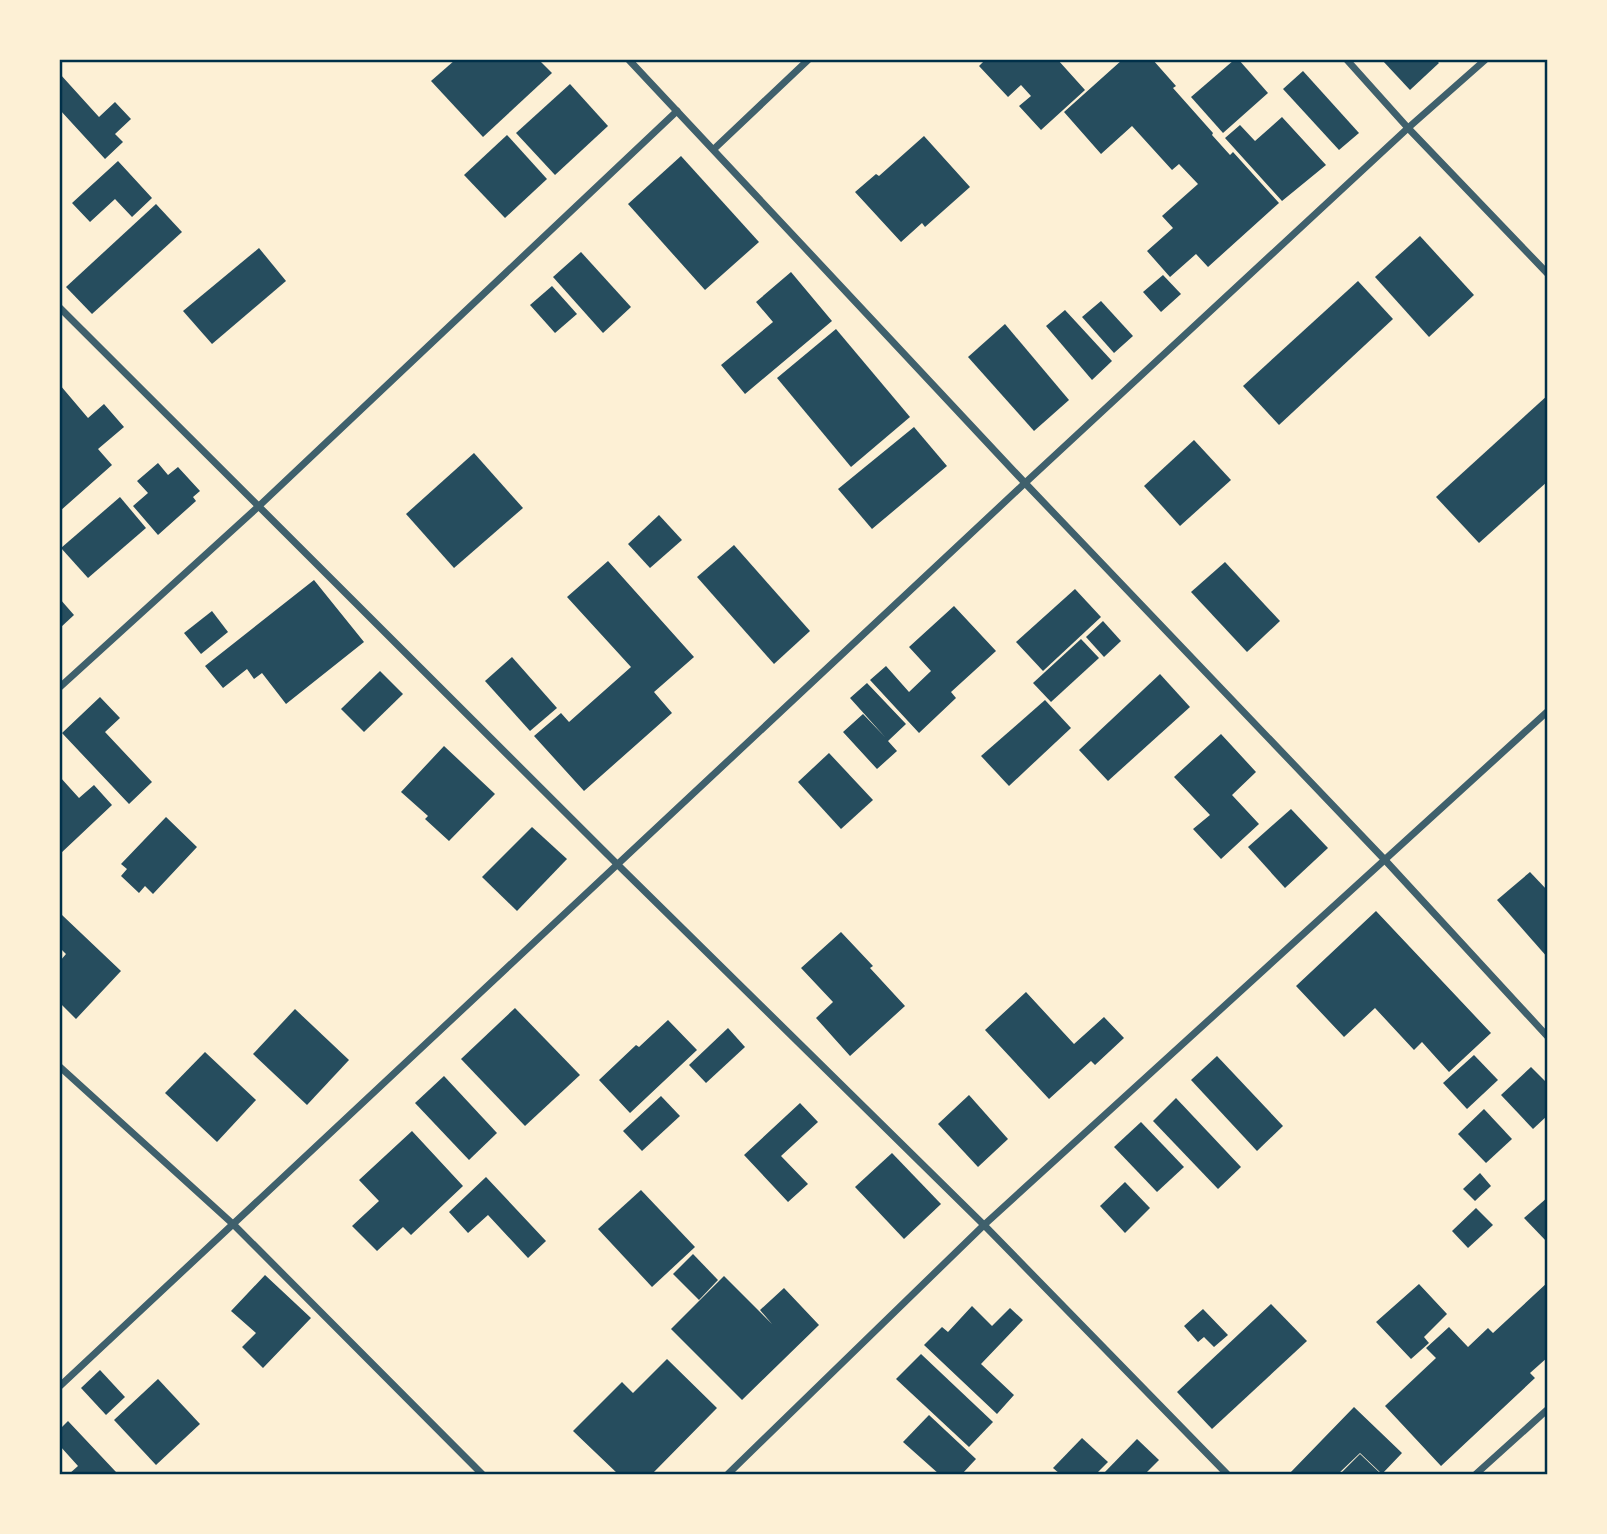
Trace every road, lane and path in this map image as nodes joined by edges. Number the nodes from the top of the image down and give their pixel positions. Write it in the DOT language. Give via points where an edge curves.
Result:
graph roads {
  1 [pos="629,60"];
  2 [pos="808,60"];
  3 [pos="1347,60"];
  4 [pos="1485,60"];
  5 [pos="677,111"];
  6 [pos="1408,128"];
  7 [pos="714,149"];
  8 [pos="1548,274"];
  9 [pos="60,309"];
  10 [pos="1025,483"];
  11 [pos="259,506"];
  12 [pos="60,688"];
  13 [pos="1548,711"];
  14 [pos="1384,859"];
  15 [pos="618,865"];
  16 [pos="1548,1037"];
  17 [pos="60,1068"];
  18 [pos="234,1225"];
  19 [pos="984,1225"];
  20 [pos="60,1386"];
  21 [pos="1548,1409"];
  22 [pos="482,1475"];
  23 [pos="728,1475"];
  24 [pos="1227,1475"];
  25 [pos="1476,1475"];
  1 -- 5 [label="street"];
  2 -- 7 [label="street"];
  3 -- 6 [label="street"];
  4 -- 6 [label="street"];
  5 -- 7 [label="street"];
  5 -- 11 [label="street"];
  6 -- 8 [label="street"];
  6 -- 10 [label="street"];
  7 -- 10 [label="street"];
  9 -- 11 [label="street"];
  10 -- 14 [label="street"];
  10 -- 15 [label="street"];
  11 -- 12 [label="street"];
  11 -- 15 [label="street"];
  13 -- 14 [label="street"];
  14 -- 16 [label="street"];
  14 -- 19 [label="street"];
  15 -- 18 [label="street"];
  15 -- 19 [label="street"];
  17 -- 18 [label="street"];
  18 -- 20 [label="street"];
  18 -- 22 [label="street"];
  19 -- 23 [label="street"];
  19 -- 24 [label="street"];
  21 -- 25 [label="street"];
}
